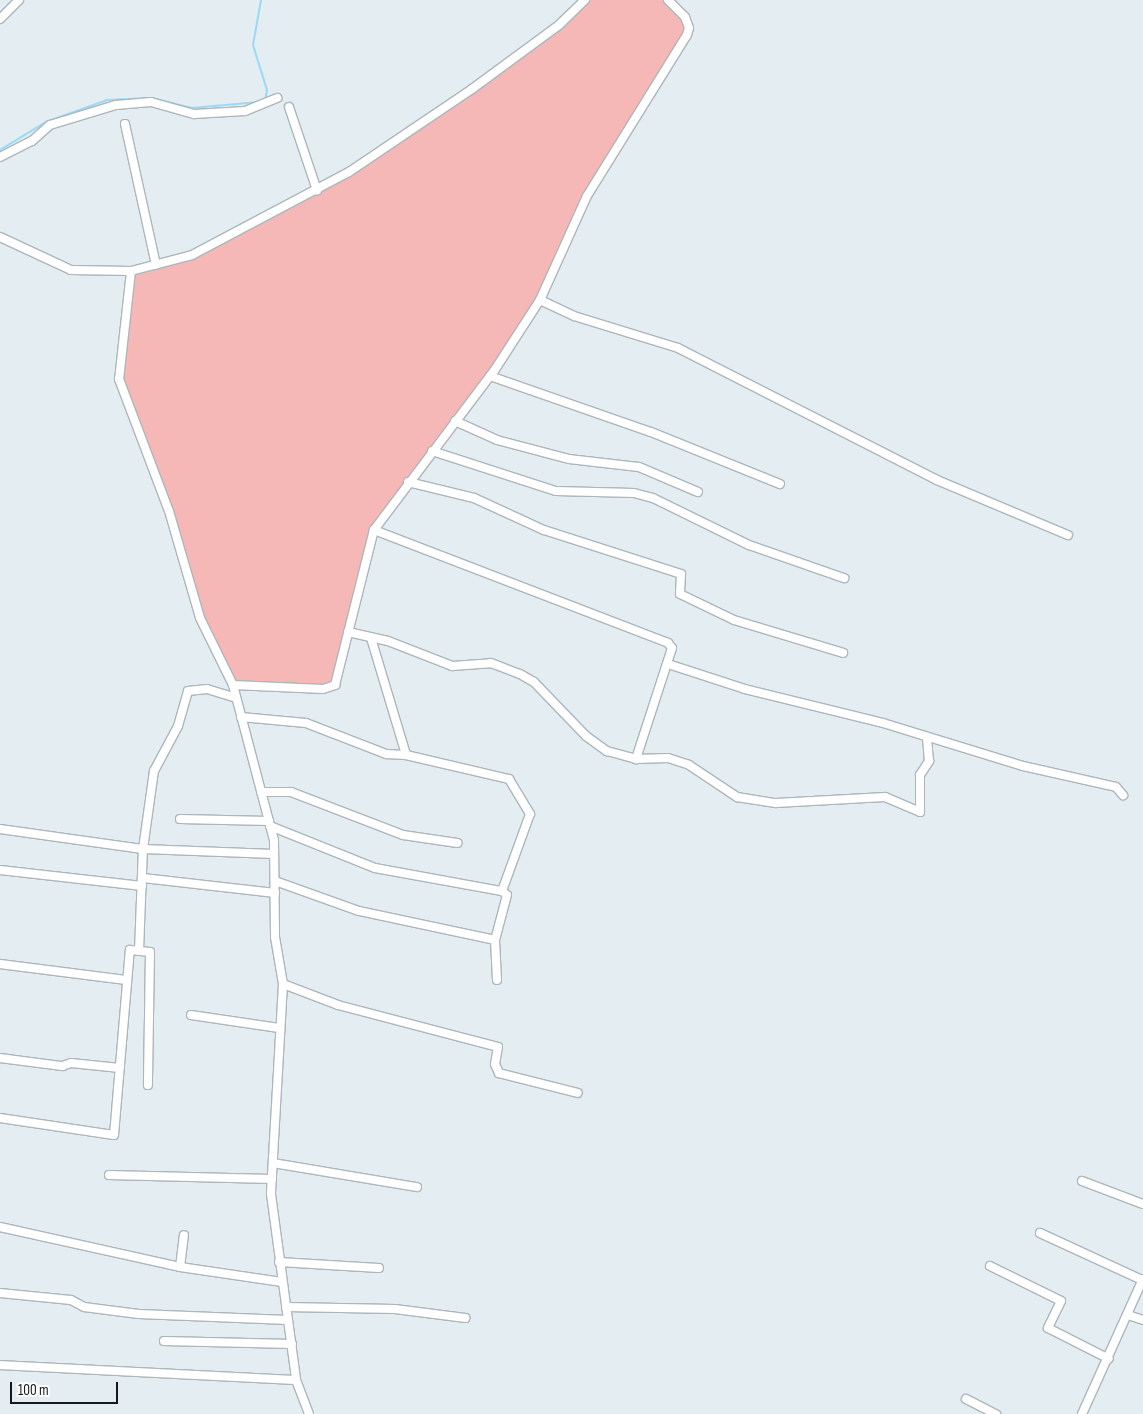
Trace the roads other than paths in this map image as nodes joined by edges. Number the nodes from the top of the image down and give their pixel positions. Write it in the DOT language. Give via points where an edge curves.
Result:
graph roads {
  1 [pos="18,0"];
  2 [pos="585,0"];
  3 [pos="668,0"];
  4 [pos="0,19"];
  5 [pos="278,98"];
  6 [pos="289,107"];
  7 [pos="125,124"];
  8 [pos="0,156"];
  9 [pos="317,190"];
  10 [pos="0,237"];
  11 [pos="156,265"];
  12 [pos="131,271"];
  13 [pos="540,300"];
  14 [pos="490,376"];
  15 [pos="455,421"];
  16 [pos="432,451"];
  17 [pos="408,482"];
  18 [pos="780,484"];
  19 [pos="698,492"];
  20 [pos="374,530"];
  21 [pos="1068,535"];
  22 [pos="844,578"];
  23 [pos="348,632"];
  24 [pos="371,638"];
  25 [pos="843,653"];
  26 [pos="668,664"];
  27 [pos="233,686"];
  28 [pos="236,698"];
  29 [pos="241,717"];
  30 [pos="927,738"];
  31 [pos="406,754"];
  32 [pos="636,759"];
  33 [pos="261,792"];
  34 [pos="1123,794"];
  35 [pos="180,819"];
  36 [pos="270,823"];
  37 [pos="0,829"];
  38 [pos="457,843"];
  39 [pos="143,850"];
  40 [pos="274,854"];
  41 [pos="0,870"];
  42 [pos="275,881"];
  43 [pos="142,882"];
  44 [pos="502,891"];
  45 [pos="275,893"];
  46 [pos="495,940"];
  47 [pos="139,951"];
  48 [pos="0,964"];
  49 [pos="126,980"];
  50 [pos="497,980"];
  51 [pos="284,984"];
  52 [pos="191,1015"];
  53 [pos="279,1028"];
  54 [pos="0,1058"];
  55 [pos="120,1068"];
  56 [pos="148,1084"];
  57 [pos="578,1093"];
  58 [pos="0,1118"];
  59 [pos="273,1163"];
  60 [pos="109,1176"];
  61 [pos="272,1179"];
  62 [pos="1082,1181"];
  63 [pos="417,1186"];
  64 [pos="1143,1204"];
  65 [pos="0,1227"];
  66 [pos="1040,1233"];
  67 [pos="184,1235"];
  68 [pos="279,1262"];
  69 [pos="990,1266"];
  70 [pos="180,1267"];
  71 [pos="379,1268"];
  72 [pos="1143,1280"];
  73 [pos="282,1282"];
  74 [pos="0,1293"];
  75 [pos="286,1307"];
  76 [pos="1128,1315"];
  77 [pos="465,1318"];
  78 [pos="288,1320"];
  79 [pos="1143,1320"];
  80 [pos="164,1341"];
  81 [pos="292,1344"];
  82 [pos="1109,1359"];
  83 [pos="0,1365"];
  84 [pos="296,1380"];
  85 [pos="966,1399"];
  86 [pos="309,1414"];
  87 [pos="996,1414"];
  88 [pos="1082,1414"];
  1 -- 4 [label="street"];
  2 -- 9 [label="street" via="558,25 472,89 350,172"];
  3 -- 13 [label="street" via="685,17 690,28 687,36 587,196"];
  5 -- 8 [label="street" via="266,106 245,111 207,113 186,112 151,102 116,105 50,125 32,141"];
  6 -- 9 [label="street"];
  7 -- 11 [label="street"];
  9 -- 11 [label="street" via="192,255"];
  10 -- 12 [label="street" via="72,270"];
  11 -- 12 [label="street"];
  12 -- 27 [label="street" via="119,379 169,511 200,618"];
  13 -- 14 [label="street"];
  13 -- 21 [label="street" via="574,316 678,348 937,480"];
  14 -- 15 [label="street"];
  14 -- 18 [label="street" via="651,432"];
  15 -- 16 [label="street"];
  15 -- 19 [label="street" via="497,440 569,459 638,467"];
  16 -- 17 [label="street"];
  16 -- 22 [label="street" via="556,491 634,493 653,498 749,545"];
  17 -- 20 [label="street"];
  17 -- 25 [label="street" via="474,498 544,530 681,574 680,594 727,616"];
  20 -- 23 [label="street"];
  20 -- 26 [label="street" via="659,639 672,648"];
  23 -- 24 [label="street"];
  23 -- 27 [label="street" via="331,688"];
  24 -- 31 [label="street"];
  24 -- 32 [label="street" via="452,666 491,663 520,674 534,682 586,736 620,757"];
  26 -- 30 [label="street" via="745,689"];
  26 -- 32 [label="street"];
  27 -- 28 [label="street"];
  28 -- 29 [label="street"];
  28 -- 39 [label="street" via="207,689 188,691 178,726 154,771"];
  29 -- 31 [label="street" via="306,723 386,754"];
  29 -- 33 [label="street"];
  30 -- 32 [label="street" via="929,761 920,775 920,812 885,797 776,803 746,799 727,792 689,765 668,758"];
  30 -- 34 [label="street" via="1023,766 1116,787"];
  31 -- 44 [label="street" via="502,776 512,782 530,814"];
  33 -- 36 [label="street"];
  33 -- 38 [label="street" via="291,792 409,836"];
  35 -- 36 [label="street"];
  36 -- 40 [label="street"];
  36 -- 44 [label="street" via="375,868 465,888"];
  37 -- 39 [label="street"];
  39 -- 40 [label="street"];
  39 -- 43 [label="street"];
  40 -- 42 [label="street"];
  41 -- 43 [label="street"];
  42 -- 45 [label="street"];
  42 -- 46 [label="street" via="359,911"];
  43 -- 45 [label="street"];
  43 -- 47 [label="street"];
  44 -- 46 [label="street" via="506,895"];
  45 -- 51 [label="street" via="274,937"];
  46 -- 50 [label="street"];
  47 -- 49 [label="street" via="130,950"];
  47 -- 56 [label="street" via="150,952"];
  48 -- 49 [label="street"];
  49 -- 55 [label="street"];
  51 -- 53 [label="street"];
  51 -- 57 [label="street" via="338,1006 498,1047 495,1064 499,1074"];
  52 -- 53 [label="street"];
  53 -- 59 [label="street"];
  54 -- 55 [label="street" via="62,1066 71,1063"];
  55 -- 58 [label="street" via="114,1135"];
  59 -- 61 [label="street"];
  59 -- 63 [label="street"];
  60 -- 61 [label="street"];
  61 -- 68 [label="street"];
  62 -- 64 [label="street"];
  65 -- 70 [label="street"];
  66 -- 72 [label="street"];
  67 -- 70 [label="street"];
  68 -- 71 [label="street"];
  68 -- 73 [label="street"];
  69 -- 82 [label="street" via="1061,1301 1048,1328"];
  70 -- 73 [label="street"];
  72 -- 76 [label="street"];
  73 -- 75 [label="street"];
  74 -- 78 [label="street" via="71,1300 84,1307 139,1314"];
  75 -- 77 [label="street" via="395,1309"];
  75 -- 78 [label="street"];
  76 -- 79 [label="street"];
  76 -- 82 [label="street"];
  78 -- 81 [label="street"];
  80 -- 81 [label="street"];
  81 -- 84 [label="street"];
  82 -- 88 [label="street"];
  83 -- 84 [label="street"];
  84 -- 86 [label="street"];
  85 -- 87 [label="street"];
}
